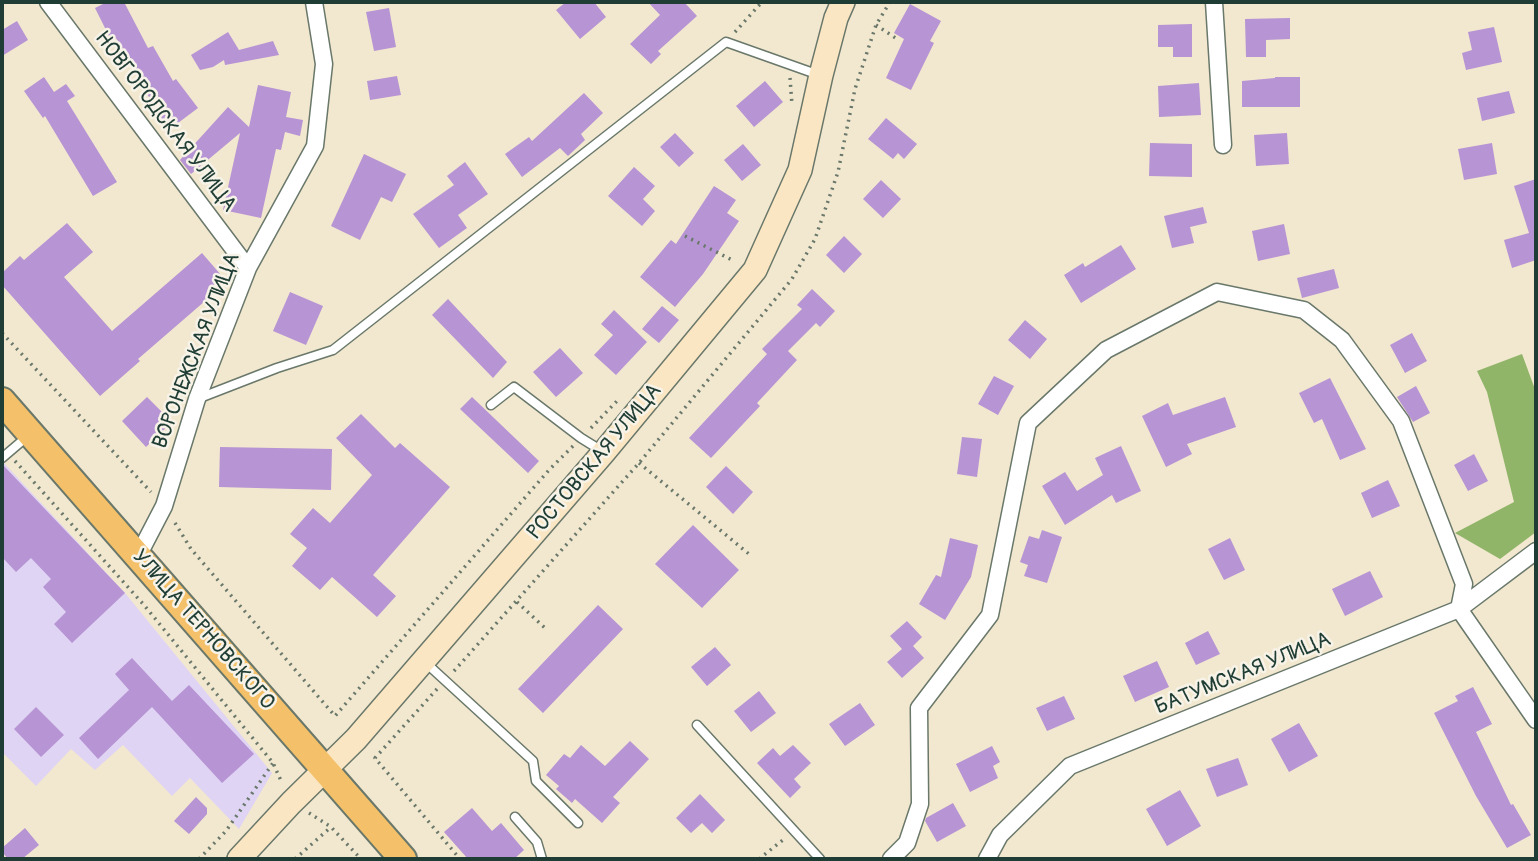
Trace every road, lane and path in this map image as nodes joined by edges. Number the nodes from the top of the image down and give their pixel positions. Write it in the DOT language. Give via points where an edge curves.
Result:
graph roads {
  1 [pos="48,2"];
  2 [pos="314,2"];
  3 [pos="762,2"];
  4 [pos="843,2"];
  5 [pos="1214,2"];
  6 [pos="876,25"];
  7 [pos="897,39"];
  8 [pos="726,42"];
  9 [pos="789,64"];
  10 [pos="821,75"];
  11 [pos="793,113"];
  12 [pos="1223,145"];
  13 [pos="685,236"];
  14 [pos="739,253"];
  15 [pos="734,261"];
  16 [pos="248,268"];
  17 [pos="727,271"];
  18 [pos="622,396"];
  19 [pos="197,399"];
  20 [pos="2,401"];
  21 [pos="491,405"];
  22 [pos="30,433"];
  23 [pos="581,439"];
  24 [pos="604,452"];
  25 [pos="5,456"];
  26 [pos="639,463"];
  27 [pos="1536,551"];
  28 [pos="749,554"];
  29 [pos="138,556"];
  30 [pos="517,602"];
  31 [pos="1459,609"];
  32 [pos="545,628"];
  33 [pos="424,661"];
  34 [pos="335,716"];
  35 [pos="1536,720"];
  36 [pos="697,726"];
  37 [pos="374,758"];
  38 [pos="273,763"];
  39 [pos="326,769"];
  40 [pos="291,803"];
  41 [pos="514,817"];
  42 [pos="578,823"];
  43 [pos="331,827"];
  44 [pos="794,831"];
  45 [pos="199,859"];
  46 [pos="239,859"];
  47 [pos="295,859"];
  48 [pos="360,859"];
  49 [pos="403,859"];
  50 [pos="460,859"];
  51 [pos="542,859"];
  52 [pos="759,859"];
  53 [pos="820,859"];
  54 [pos="891,859"];
  55 [pos="987,859"];
  1 -- 16 [label="street, НОВГОРОДСКАЯ УЛИЦА"];
  2 -- 16 [label="street, ВОРОНЕЖСКАЯ УЛИЦА" via="324,65 314,146"];
  3 -- 8 [label="path"];
  4 -- 10 [label="street, РОСТОВСКАЯ УЛИЦА"];
  5 -- 12 [label="street"];
  6 -- 7 [label="path"];
  8 -- 9 [label="lane"];
  8 -- 19 [label="lane" via="333,350"];
  9 -- 10 [label="lane"];
  9 -- 11 [label="path"];
  10 -- 24 [label="street, РОСТОВСКАЯ УЛИЦА" via="800,170 755,270"];
  13 -- 15 [label="path"];
  14 -- 15 [label="path"];
  15 -- 17 [label="path"];
  16 -- 19 [label="street, ВОРОНЕЖСКАЯ УЛИЦА"];
  18 -- 23 [label="path"];
  19 -- 29 [label="street, ВОРОНЕЖСКАЯ УЛИЦА" via="164,506"];
  20 -- 22 [label="main road, УЛИЦА ТЕРНОВСКОГО"];
  21 -- 23 [label="lane" via="514,387"];
  22 -- 25 [label="lane"];
  22 -- 29 [label="main road, УЛИЦА ТЕРНОВСКОГО"];
  23 -- 24 [label="lane"];
  23 -- 34 [label="path"];
  24 -- 33 [label="street, РОСТОВСКАЯ УЛИЦА"];
  25 -- 38 [label="path" via="144,605"];
  26 -- 28 [label="path"];
  27 -- 31 [label="street, БАТУМСКАЯ УЛИЦА"];
  29 -- 39 [label="main road, УЛИЦА ТЕРНОВСКОГО"];
  30 -- 32 [label="path"];
  31 -- 35 [label="street"];
  31 -- 54 [label="street" via="1464,584 1401,421 1342,340 1304,310 1217,292 1106,350 1028,423 990,615 919,708 920,804 907,842"];
  31 -- 55 [label="street, БАТУМСКАЯ УЛИЦА" via="1070,766 1000,835"];
  33 -- 39 [label="street, РОСТОВСКАЯ УЛИЦА"];
  33 -- 42 [label="lane" via="533,761 536,781"];
  36 -- 44 [label="lane"];
  37 -- 50 [label="path"];
  38 -- 40 [label="path"];
  38 -- 45 [label="path" via="226,831"];
  39 -- 40 [label="street, РОСТОВСКАЯ УЛИЦА"];
  39 -- 49 [label="main road, УЛИЦА ТЕРНОВСКОГО"];
  40 -- 43 [label="path"];
  40 -- 46 [label="street, РОСТОВСКАЯ УЛИЦА"];
  41 -- 51 [label="lane" via="537,842"];
  43 -- 47 [label="path"];
  43 -- 48 [label="path"];
  44 -- 52 [label="path"];
  44 -- 53 [label="lane"];
}
